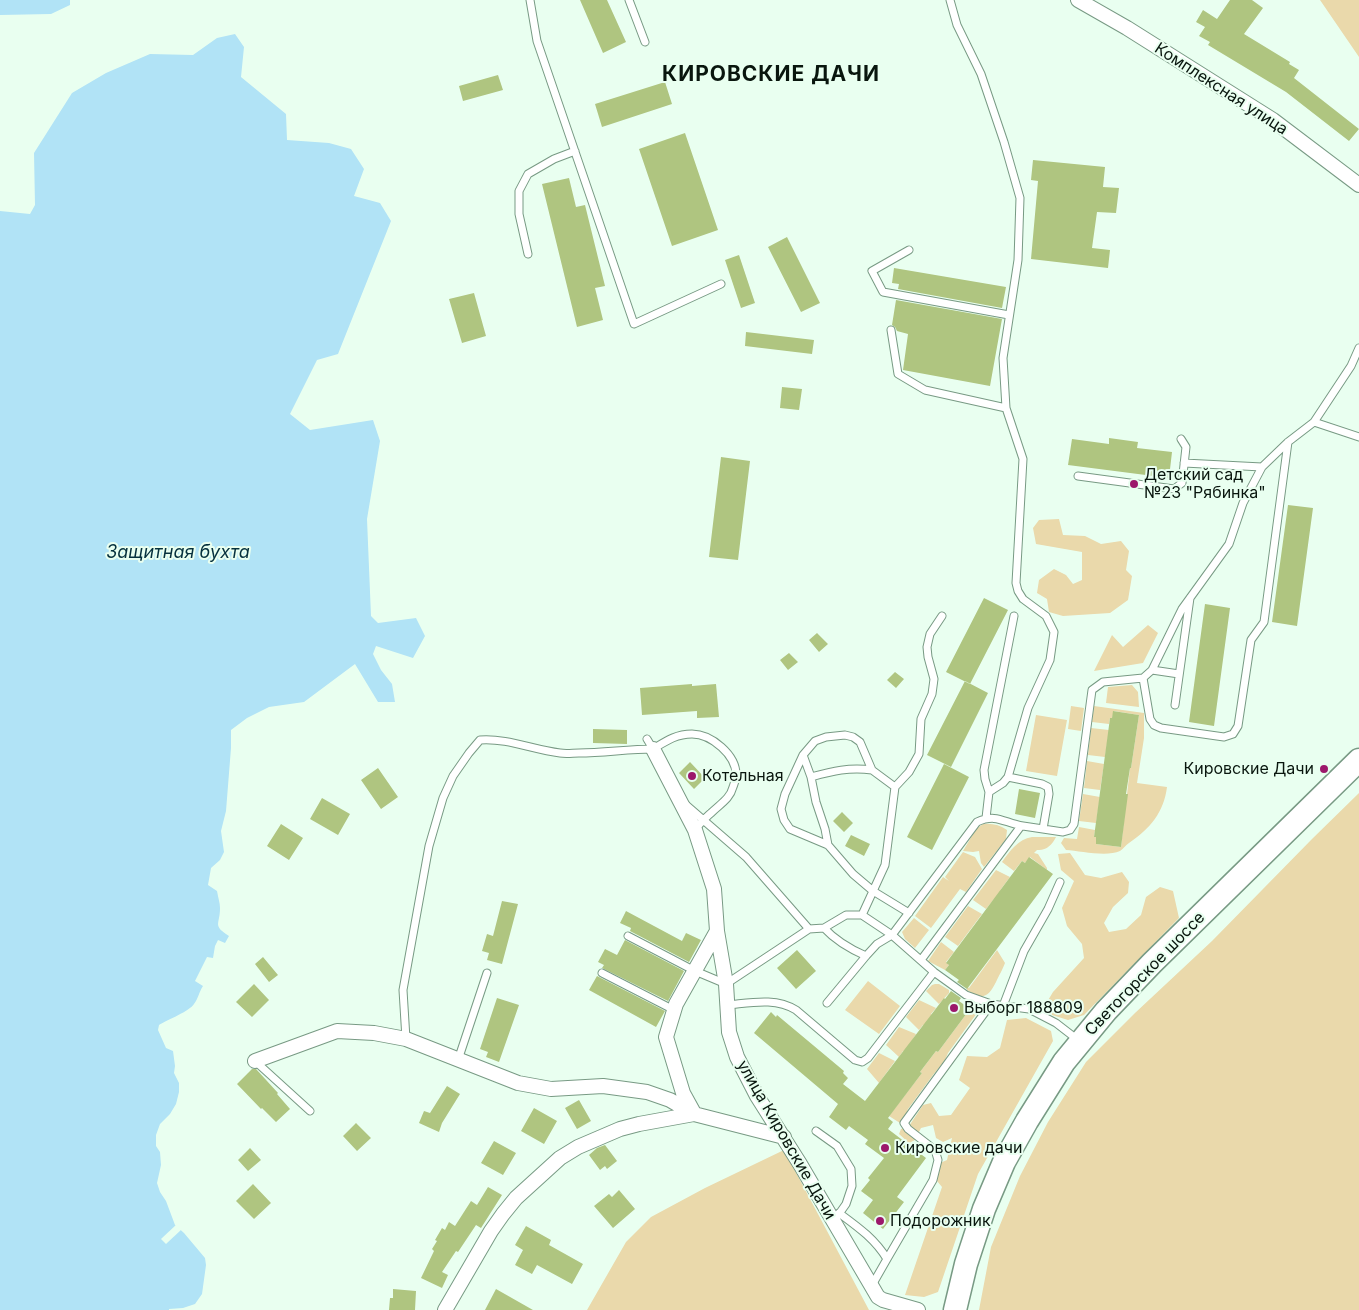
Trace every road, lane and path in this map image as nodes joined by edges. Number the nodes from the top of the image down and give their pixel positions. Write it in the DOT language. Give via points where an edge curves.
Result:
graph roads {
  1 [pos="530,0"];
  2 [pos="628,0"];
  3 [pos="950,0"];
  4 [pos="1078,0"];
  5 [pos="646,42"];
  6 [pos="575,151"];
  7 [pos="1359,185"];
  8 [pos="909,250"];
  9 [pos="528,254"];
  10 [pos="721,284"];
  11 [pos="1009,315"];
  12 [pos="890,330"];
  13 [pos="1359,348"];
  14 [pos="1006,408"];
  15 [pos="1314,422"];
  16 [pos="1359,437"];
  17 [pos="1181,439"];
  18 [pos="1288,442"];
  19 [pos="1184,464"];
  20 [pos="1262,466"];
  21 [pos="1078,476"];
  22 [pos="1190,597"];
  23 [pos="942,616"];
  24 [pos="1014,616"];
  25 [pos="1152,670"];
  26 [pos="1179,674"];
  27 [pos="1143,678"];
  28 [pos="1175,704"];
  29 [pos="650,744"];
  30 [pos="803,755"];
  31 [pos="1359,760"];
  32 [pos="872,770"];
  33 [pos="810,777"];
  34 [pos="1008,778"];
  35 [pos="895,786"];
  36 [pos="988,792"];
  37 [pos="986,818"];
  38 [pos="699,825"];
  39 [pos="1021,826"];
  40 [pos="1043,829"];
  41 [pos="828,846"];
  42 [pos="1060,882"];
  43 [pos="873,891"];
  44 [pos="909,913"];
  45 [pos="862,915"];
  46 [pos="824,928"];
  47 [pos="809,929"];
  48 [pos="717,930"];
  49 [pos="892,935"];
  50 [pos="628,936"];
  51 [pos="866,956"];
  52 [pos="920,960"];
  53 [pos="695,971"];
  54 [pos="934,972"];
  55 [pos="486,973"];
  56 [pos="602,973"];
  57 [pos="726,984"];
  58 [pos="827,1003"];
  59 [pos="991,1004"];
  60 [pos="726,1005"];
  61 [pos="1003,1006"];
  62 [pos="674,1010"];
  63 [pos="406,1039"];
  64 [pos="1080,1042"];
  65 [pos="458,1060"];
  66 [pos="255,1061"];
  67 [pos="310,1111"];
  68 [pos="694,1114"];
  69 [pos="816,1131"];
  70 [pos="784,1137"];
  71 [pos="836,1218"];
  72 [pos="887,1259"];
  73 [pos="871,1286"];
  74 [pos="884,1305"];
  75 [pos="445,1310"];
  76 [pos="918,1310"];
  77 [pos="955,1310"];
  1 -- 6 [label="lane" via="537,41"];
  2 -- 5 [label="lane"];
  3 -- 11 [label="lane" via="957,25 981,74 1020,198 1018,260"];
  4 -- 7 [label="street, Комплексная улица" via="1273,120"];
  6 -- 9 [label="lane" via="528,174 519,191 519,214"];
  6 -- 10 [label="lane" via="634,324"];
  8 -- 11 [label="lane" via="872,270 883,292"];
  11 -- 14 [label="lane" via="1003,358"];
  12 -- 14 [label="lane" via="898,374 925,390"];
  13 -- 15 [label="lane" via="1351,366"];
  14 -- 34 [label="lane" via="1023,459 1016,583 1023,599 1046,616 1054,632 1050,660 1028,708"];
  15 -- 16 [label="lane"];
  15 -- 18 [label="lane"];
  17 -- 19 [label="lane" via="1186,447"];
  18 -- 20 [label="lane"];
  18 -- 27 [label="lane" via="1264,622 1251,640 1238,726 1233,734 1224,737 1154,725 1150,719"];
  19 -- 20 [label="lane"];
  19 -- 21 [label="lane" via="1182,483 1174,489"];
  20 -- 22 [label="lane" via="1243,503 1229,544"];
  22 -- 25 [label="lane"];
  22 -- 26 [label="lane"];
  23 -- 35 [label="lane" via="930,634 927,647 934,679 932,694 921,719 918,754 909,772"];
  24 -- 36 [label="lane" via="984,770"];
  25 -- 26 [label="lane"];
  25 -- 27 [label="lane"];
  26 -- 28 [label="lane"];
  27 -- 40 [label="lane" via="1103,682 1092,690 1074,824 1063,832"];
  29 -- 38 [label="street, улица Кировские Дачи" via="679,799"];
  29 -- 38 [label="lane" via="692,734 704,736 715,742 733,762 736,775 728,798"];
  29 -- 63 [label="lane" via="561,754 492,739 480,740 469,753 443,798 428,846 403,990"];
  30 -- 32 [label="lane" via="814,741 826,736 845,735 860,742"];
  30 -- 33 [label="lane"];
  30 -- 41 [label="lane" via="785,794 781,809 784,820 790,829"];
  31 -- 64 [label="main road, Светогорское шоссе" via="1152,963"];
  32 -- 33 [label="lane" via="857,768"];
  32 -- 35 [label="lane"];
  33 -- 41 [label="lane"];
  34 -- 36 [label="lane"];
  34 -- 40 [label="lane" via="1048,787"];
  35 -- 43 [label="lane" via="885,865"];
  36 -- 37 [label="lane"];
  37 -- 39 [label="lane"];
  37 -- 44 [label="lane" via="977,822"];
  38 -- 47 [label="lane" via="746,857"];
  38 -- 48 [label="street, улица Кировские Дачи" via="714,889"];
  39 -- 40 [label="lane"];
  39 -- 52 [label="lane"];
  41 -- 43 [label="lane"];
  42 -- 61 [label="lane" via="1024,951"];
  43 -- 44 [label="lane"];
  43 -- 45 [label="lane"];
  44 -- 49 [label="lane"];
  45 -- 46 [label="lane" via="846,916"];
  45 -- 49 [label="lane"];
  46 -- 47 [label="lane"];
  46 -- 51 [label="lane" via="834,939"];
  47 -- 57 [label="lane"];
  48 -- 53 [label="street"];
  48 -- 57 [label="street, улица Кировские Дачи"];
  49 -- 51 [label="lane"];
  49 -- 52 [label="lane"];
  50 -- 53 [label="lane"];
  51 -- 58 [label="lane"];
  52 -- 54 [label="lane"];
  53 -- 57 [label="lane"];
  53 -- 62 [label="street"];
  54 -- 59 [label="lane" via="966,995"];
  54 -- 60 [label="lane" via="862,1062 855,1060 788,1005 761,1002"];
  55 -- 65 [label="lane"];
  56 -- 62 [label="lane"];
  57 -- 60 [label="street, улица Кировские Дачи"];
  59 -- 61 [label="lane"];
  59 -- 72 [label="lane" via="904,1122 908,1129 935,1150 938,1160 933,1180"];
  60 -- 70 [label="street, улица Кировские Дачи" via="729,1032 737,1057 757,1096"];
  61 -- 64 [label="lane" via="1029,1010 1056,1023"];
  62 -- 68 [label="street" via="666,1037 683,1093"];
  63 -- 65 [label="street"];
  63 -- 66 [label="street" via="337,1031"];
  64 -- 77 [label="main road, Светогорское шоссе" via="1064,1062 1004,1162 984,1209"];
  65 -- 68 [label="street" via="518,1083 551,1089 604,1086 647,1092 670,1100"];
  66 -- 67 [label="lane"];
  68 -- 70 [label="street"];
  68 -- 75 [label="street" via="620,1129 560,1158 503,1214"];
  69 -- 71 [label="lane" via="837,1146 851,1169 852,1186 846,1204"];
  70 -- 71 [label="street, улица Кировские Дачи"];
  71 -- 72 [label="lane" via="870,1236"];
  71 -- 73 [label="street, улица Кировские Дачи"];
  72 -- 73 [label="lane"];
  73 -- 74 [label="street, улица Кировские Дачи"];
  74 -- 76 [label="street, улица Кировские Дачи"];
}
